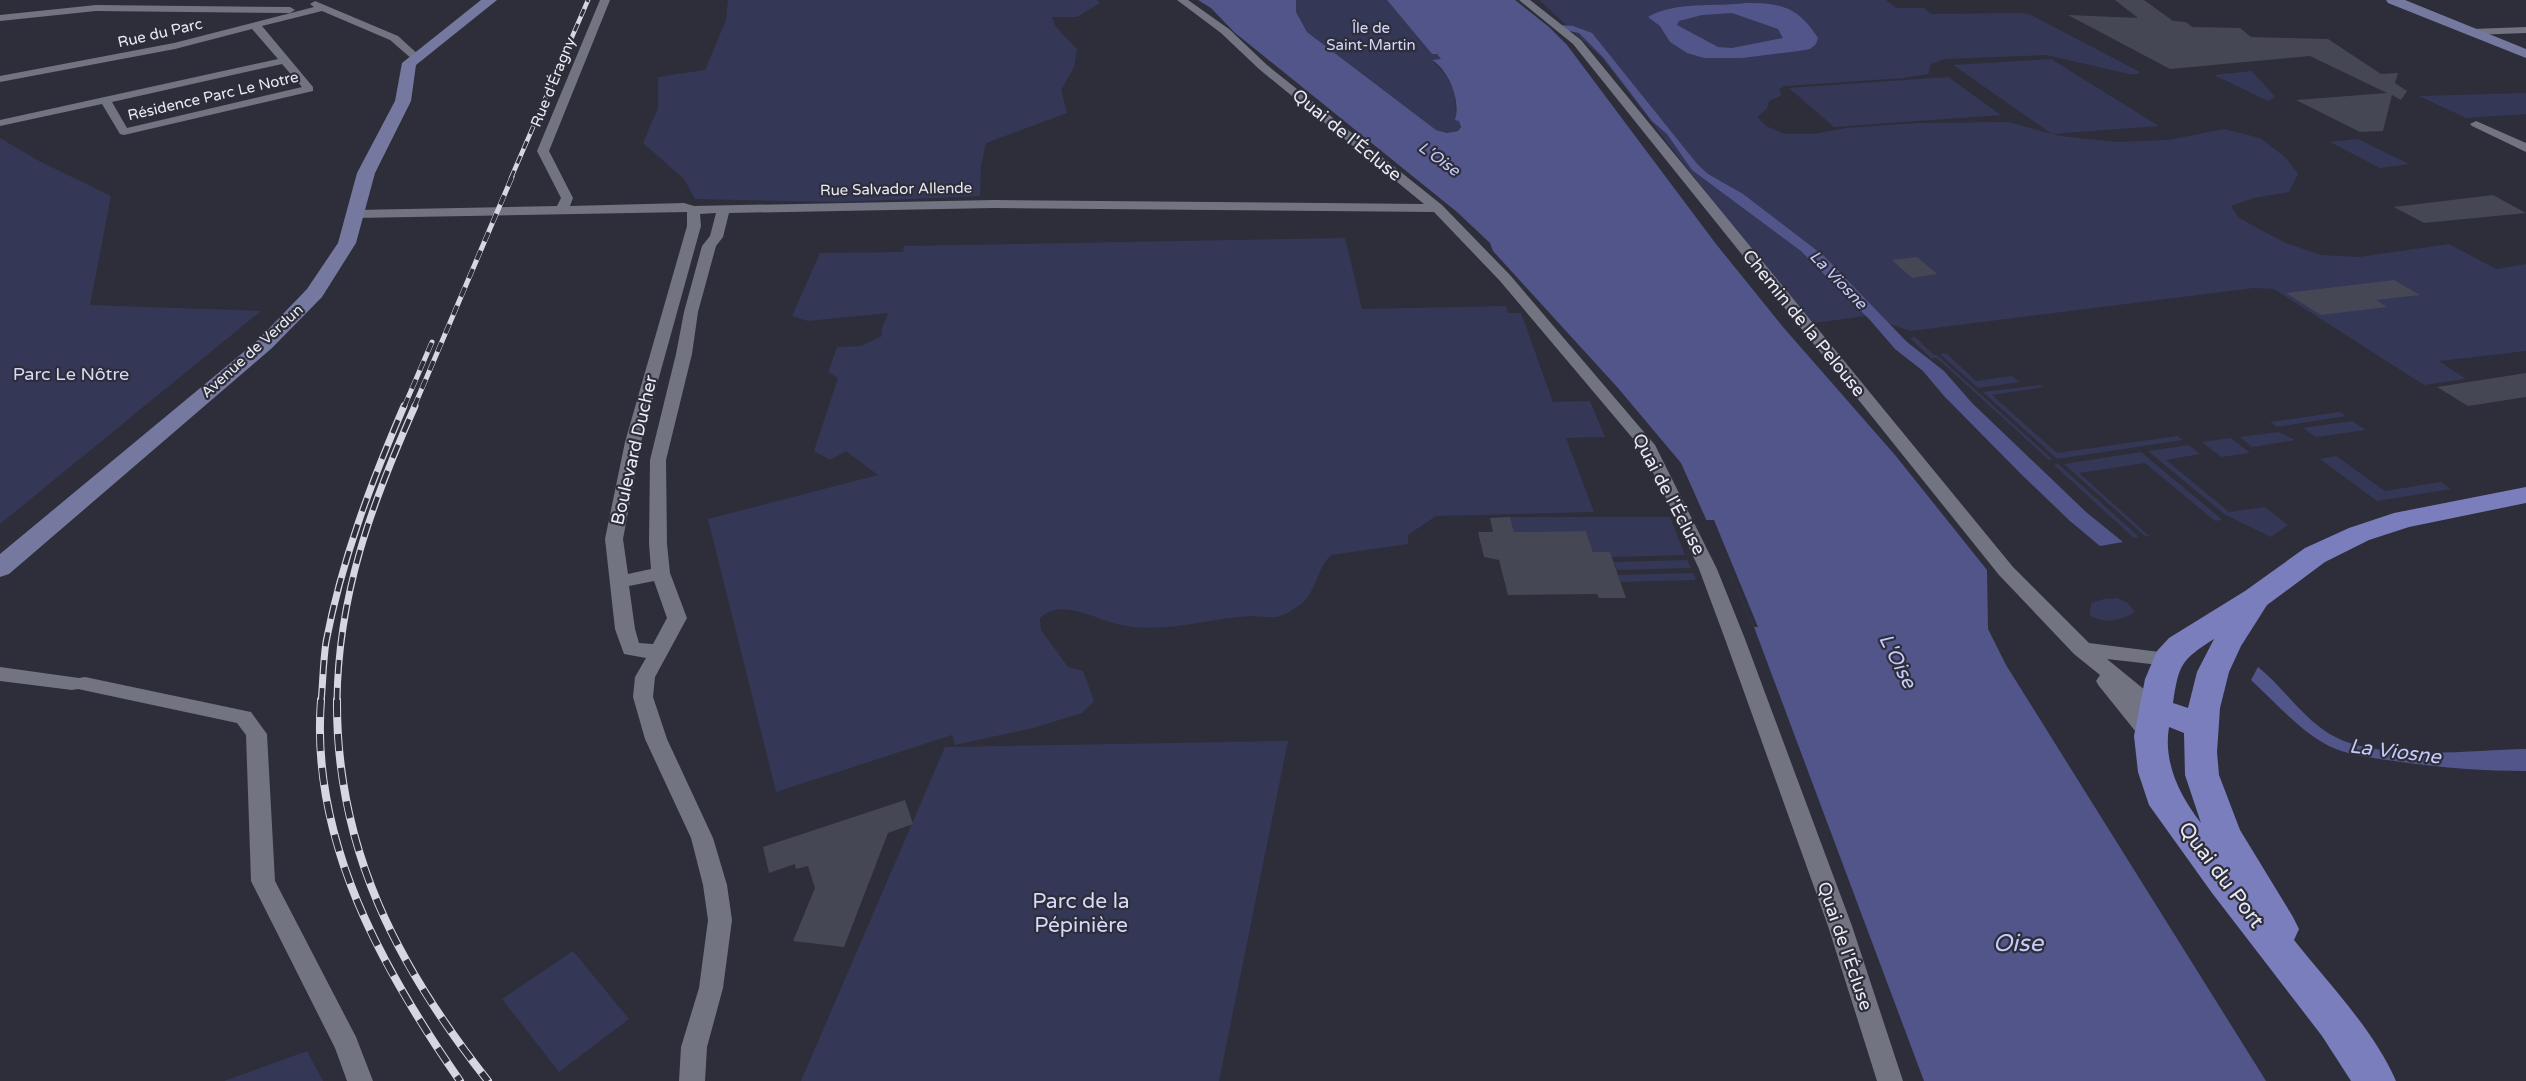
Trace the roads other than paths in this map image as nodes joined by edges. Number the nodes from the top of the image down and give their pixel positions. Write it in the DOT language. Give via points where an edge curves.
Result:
graph roads {
  1 [pos="56,0"];
  2 [pos="307,0"];
  3 [pos="490,0"];
  4 [pos="605,0"];
  5 [pos="1182,0"];
  6 [pos="1524,0"];
  7 [pos="2393,0"];
  8 [pos="325,7"];
  9 [pos="22,16"];
  10 [pos="0,18"];
  11 [pos="253,26"];
  12 [pos="2526,30"];
  13 [pos="2472,32"];
  14 [pos="2526,54"];
  15 [pos="416,57"];
  16 [pos="286,60"];
  17 [pos="0,79"];
  18 [pos="105,100"];
  19 [pos="0,123"];
  20 [pos="2476,124"];
  21 [pos="2526,148"];
  22 [pos="562,208"];
  23 [pos="1437,208"];
  24 [pos="724,209"];
  25 [pos="355,214"];
  26 [pos="693,218"];
  27 [pos="709,246"];
  28 [pos="2526,495"];
  29 [pos="0,568"];
  30 [pos="661,573"];
  31 [pos="619,582"];
  32 [pos="2256,598"];
  33 [pos="2081,649"];
  34 [pos="659,652"];
  35 [pos="2168,659"];
  36 [pos="0,674"];
  37 [pos="2153,722"];
  38 [pos="2202,727"];
  39 [pos="2336,1023"];
  40 [pos="360,1081"];
  41 [pos="692,1081"];
  42 [pos="1890,1081"];
  43 [pos="2375,1081"];
  1 -- 9 [label="street"];
  2 -- 8 [label="street"];
  3 -- 15 [label="main road"];
  4 -- 22 [label="street, Rue d'Éragny" via="546,144 544,156 567,198"];
  5 -- 23 [label="street, Quai de l'Écluse" via="1225,31 1263,67"];
  6 -- 33 [label="street, Chemin de la Pelouse" via="1577,42 2006,571"];
  7 -- 13 [label="main road"];
  8 -- 9 [label="street" via="296,11 96,8"];
  8 -- 11 [label="street, Rue du Parc"];
  8 -- 15 [label="street" via="394,38"];
  9 -- 10 [label="street"];
  11 -- 16 [label="street, Résidence Parc Le Notre"];
  11 -- 17 [label="street, Rue du Parc" via="175,46"];
  12 -- 13 [label="street"];
  13 -- 14 [label="main road"];
  15 -- 25 [label="main road, Avenue de Verdun" via="408,66 400,109 366,173"];
  16 -- 18 [label="street, Résidence Parc Le Notre"];
  16 -- 18 [label="street, Résidence Parc Le Notre" via="309,89 124,132"];
  18 -- 19 [label="street, Résidence Parc Le Notre"];
  20 -- 21 [label="street"];
  22 -- 25 [label="street, Rue Salvador Allende"];
  22 -- 26 [label="street, Rue Salvador Allende" via="684,207"];
  23 -- 24 [label="street, Rue Salvador Allende" via="994,204"];
  23 -- 42 [label="street, Quai de l'Écluse" via="1505,278 1635,428 1678,504 1735,639 1840,926"];
  24 -- 26 [label="street, Rue Salvador Allende"];
  24 -- 27 [label="street, Boulevard Ducher" via="716,237"];
  25 -- 29 [label="main road, Avenue de Verdun" via="339,259 298,312"];
  26 -- 27 [label="street"];
  26 -- 31 [label="street, Boulevard Ducher" via="620,502 614,539"];
  27 -- 30 [label="street, Boulevard Ducher" via="661,439 657,544"];
  28 -- 32 [label="main road" via="2404,519 2359,534 2315,555"];
  30 -- 31 [label="street"];
  30 -- 34 [label="street, Boulevard Ducher" via="676,618"];
  31 -- 34 [label="street, Boulevard Ducher" via="632,649"];
  32 -- 35 [label="main road" via="2180,646"];
  32 -- 38 [label="main road, Quai du Port" via="2213,671 2204,698"];
  33 -- 35 [label="street"];
  33 -- 37 [label="street, Chemin de la Pelouse"];
  34 -- 41 [label="street, Boulevard Ducher" via="645,677 643,697 656,739 702,838 720,920 711,988 694,1047"];
  35 -- 37 [label="main road, Quai du Port"];
  36 -- 40 [label="street" via="79,683 244,717 256,734 262,881 347,1045"];
  37 -- 38 [label="main road"];
  37 -- 39 [label="main road, Quai du Port" via="2155,772 2167,805"];
  38 -- 39 [label="main road, Quai du Port" via="2201,774 2221,828"];
  39 -- 43 [label="main road, Quai du Port"];
}
